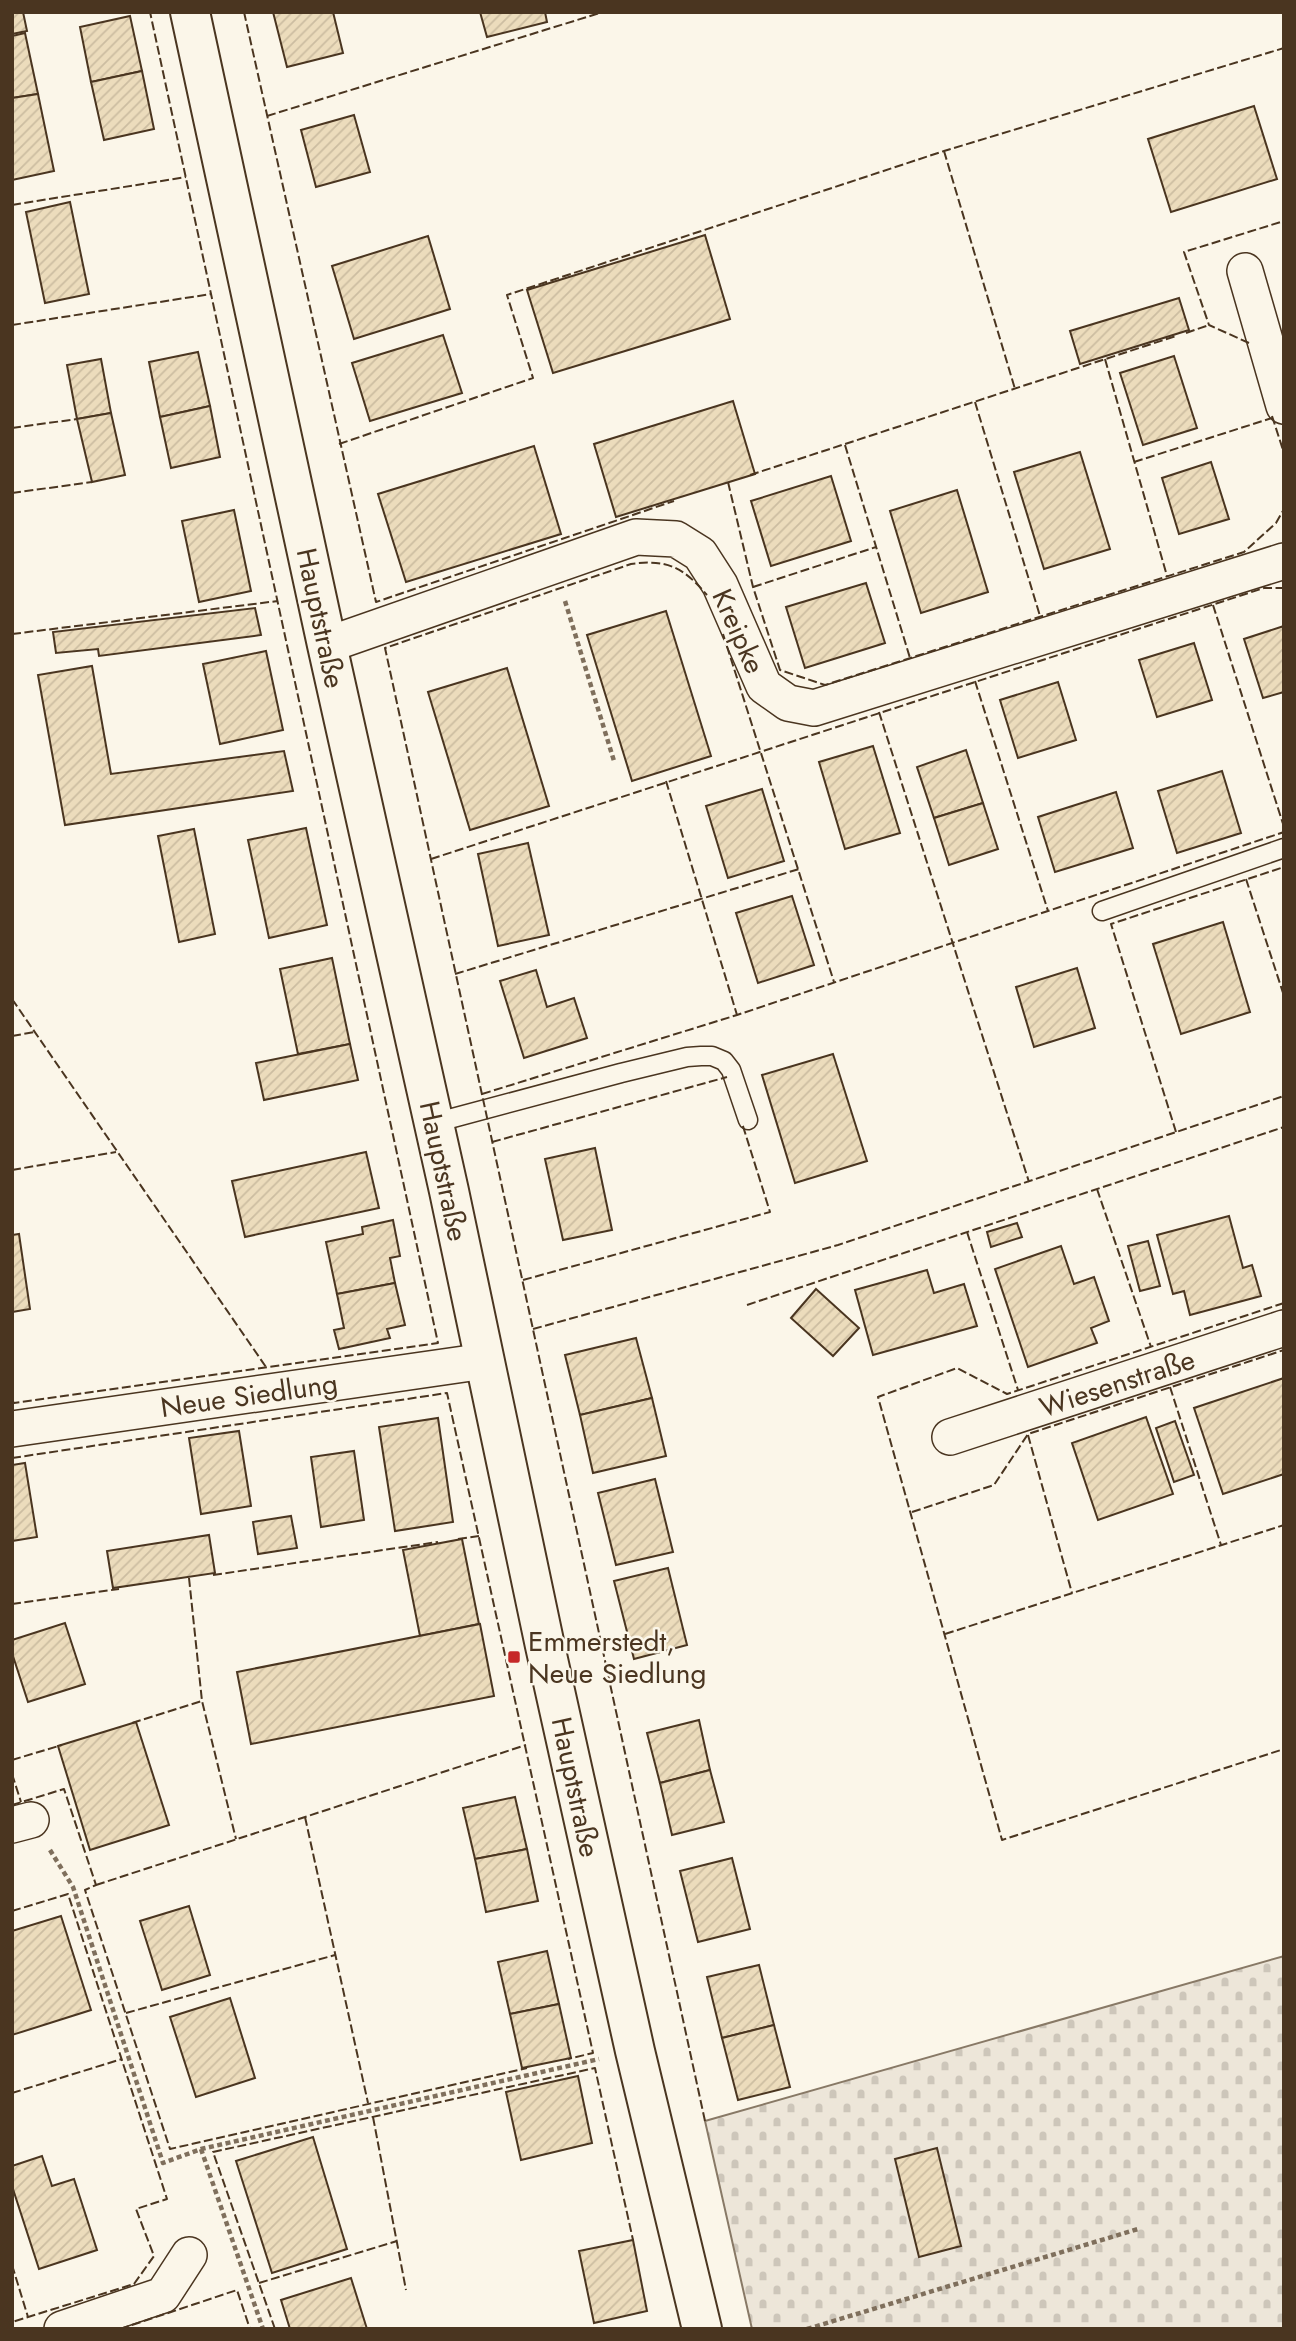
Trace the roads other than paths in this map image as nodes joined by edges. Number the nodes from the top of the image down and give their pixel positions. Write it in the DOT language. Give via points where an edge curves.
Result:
graph roads {
  1 [pos="190,12"];
  2 [pos="1245,271"];
  3 [pos="1284,406"];
  4 [pos="1284,561"];
  5 [pos="327,645"];
  6 [pos="1284,848"];
  7 [pos="1101,911"];
  8 [pos="748,1120"];
  9 [pos="434,1123"];
  10 [pos="1284,1328"];
  11 [pos="485,1361"];
  12 [pos="14,1426"];
  13 [pos="950,1437"];
  14 [pos="189,2255"];
  15 [pos="62,2329"];
  16 [pos="702,2329"];
  1 -- 5 [label="main road, Hauptstraße"];
  2 -- 3 [label="street"];
  4 -- 5 [label="street, Kreipke" via="814,708 788,703 764,687 720,585 700,554 676,539 636,537"];
  5 -- 9 [label="main road, Hauptstraße"];
  6 -- 7 [label="lane"];
  8 -- 9 [label="lane" via="731,1070 724,1061 701,1056"];
  9 -- 11 [label="main road, Hauptstraße"];
  10 -- 13 [label="street, Wiesenstraße"];
  11 -- 12 [label="street, Neue Siedlung"];
  11 -- 16 [label="main road, Hauptstraße" via="635,2051"];
  14 -- 15 [label="street" via="163,2295"];
}
